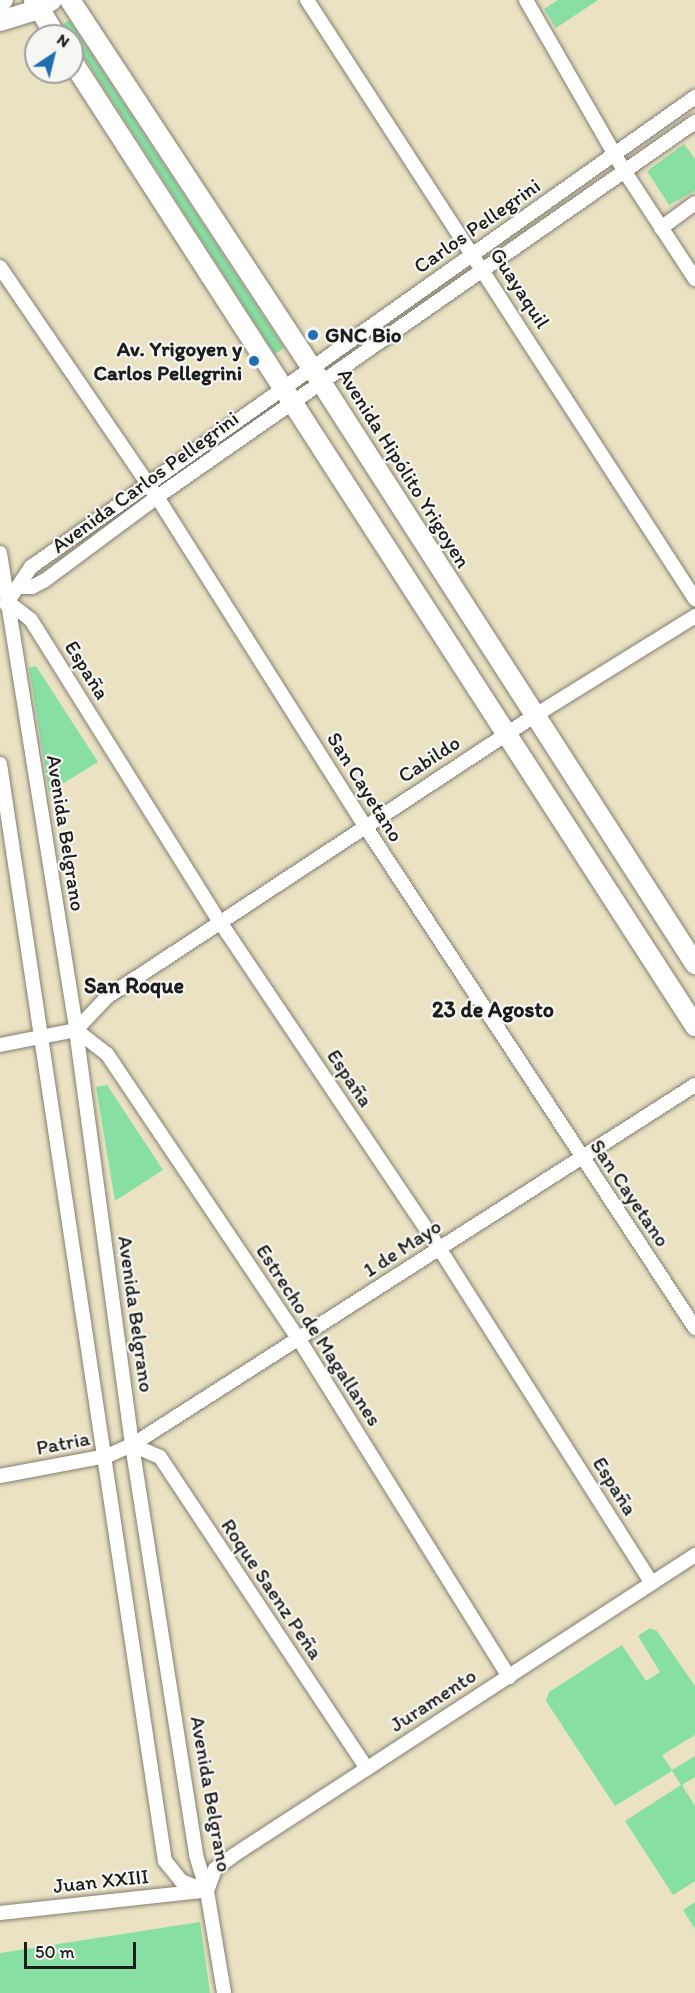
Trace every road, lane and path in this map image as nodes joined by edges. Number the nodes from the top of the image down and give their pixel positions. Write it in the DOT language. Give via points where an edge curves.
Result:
graph roads {
  1 [pos="70,0"];
  2 [pos="307,0"];
  3 [pos="526,0"];
  4 [pos="41,3"];
  5 [pos="0,21"];
  6 [pos="51,24"];
  7 [pos="84,80"];
  8 [pos="695,98"];
  9 [pos="695,122"];
  10 [pos="615,154"];
  11 [pos="625,172"];
  12 [pos="695,203"];
  13 [pos="661,228"];
  14 [pos="473,254"];
  15 [pos="0,267"];
  16 [pos="484,272"];
  17 [pos="695,279"];
  18 [pos="317,375"];
  19 [pos="288,395"];
  20 [pos="148,483"];
  21 [pos="157,497"];
  22 [pos="0,553"];
  23 [pos="18,587"];
  24 [pos="695,599"];
  25 [pos="4,605"];
  26 [pos="695,616"];
  27 [pos="534,716"];
  28 [pos="508,733"];
  29 [pos="0,764"];
  30 [pos="365,826"];
  31 [pos="220,922"];
  32 [pos="695,964"];
  33 [pos="695,1026"];
  34 [pos="76,1030"];
  35 [pos="42,1038"];
  36 [pos="0,1045"];
  37 [pos="695,1085"];
  38 [pos="581,1158"];
  39 [pos="440,1248"];
  40 [pos="695,1328"];
  41 [pos="300,1341"];
  42 [pos="132,1445"];
  43 [pos="107,1456"];
  44 [pos="0,1476"];
  45 [pos="695,1555"];
  46 [pos="652,1583"];
  47 [pos="509,1677"];
  48 [pos="367,1768"];
  49 [pos="207,1891"];
  50 [pos="0,1913"];
  51 [pos="224,1993"];
  1 -- 18 [label="street, Avenida Hipólito Yrigoyen"];
  2 -- 14 [label="street, Guayaquil"];
  3 -- 10 [label="street"];
  4 -- 5 [label="street"];
  4 -- 6 [label="street"];
  7 -- 19 [label="street"];
  8 -- 10 [label="street, Carlos Pellegrini"];
  9 -- 11 [label="street, Carlos Pellegrini"];
  10 -- 11 [label="street"];
  10 -- 14 [label="street, Carlos Pellegrini"];
  11 -- 13 [label="street"];
  11 -- 16 [label="street, Carlos Pellegrini"];
  12 -- 13 [label="street"];
  13 -- 17 [label="street"];
  14 -- 16 [label="street, Guayaquil"];
  14 -- 18 [label="street, Carlos Pellegrini"];
  15 -- 20 [label="street, San Cayetano"];
  16 -- 18 [label="street, Carlos Pellegrini"];
  16 -- 24 [label="street, Guayaquil"];
  18 -- 19 [label="street, Carlos Pellegrini"];
  18 -- 27 [label="street, Avenida Hipólito Yrigoyen"];
  19 -- 20 [label="street, Avenida Carlos Pellegrini"];
  19 -- 21 [label="street, Avenida Carlos Pellegrini"];
  19 -- 28 [label="street"];
  20 -- 21 [label="street, San Cayetano"];
  20 -- 23 [label="street, Avenida Carlos Pellegrini" via="31,567"];
  21 -- 23 [label="street, Avenida Carlos Pellegrini" via="44,581 32,587"];
  21 -- 30 [label="street, San Cayetano"];
  22 -- 25 [label="street, Avenida Belgrano"];
  23 -- 25 [label="street, Avenida Carlos Pellegrini"];
  25 -- 31 [label="street, España" via="31,620"];
  25 -- 34 [label="street, Avenida Belgrano"];
  26 -- 27 [label="street, Cabildo"];
  27 -- 28 [label="street, Cabildo"];
  27 -- 32 [label="street, Avenida Hipólito Yrigoyen"];
  28 -- 30 [label="street, Cabildo"];
  28 -- 33 [label="street"];
  29 -- 35 [label="street, Avenida Belgrano"];
  30 -- 31 [label="street, Cabildo"];
  30 -- 38 [label="street, San Cayetano"];
  31 -- 34 [label="street, Cabildo" via="107,997"];
  31 -- 39 [label="street, España"];
  34 -- 35 [label="street"];
  34 -- 41 [label="street, Estrecho de Magallanes" via="107,1054"];
  34 -- 42 [label="street, Avenida Belgrano"];
  35 -- 36 [label="street"];
  35 -- 43 [label="street, Avenida Belgrano"];
  37 -- 38 [label="street, 1 de Mayo"];
  38 -- 39 [label="street, 1 de Mayo"];
  38 -- 40 [label="street, San Cayetano"];
  39 -- 41 [label="street, 1 de Mayo"];
  39 -- 46 [label="street, España"];
  41 -- 42 [label="street, 1 de Mayo"];
  41 -- 47 [label="street, Estrecho de Magallanes"];
  42 -- 43 [label="street, Patria"];
  42 -- 48 [label="street, Roque Saenz Peña" via="160,1457"];
  42 -- 49 [label="street, Avenida Belgrano" via="196,1855"];
  43 -- 44 [label="street, Patria"];
  43 -- 49 [label="street, Avenida Belgrano" via="165,1861 181,1881"];
  45 -- 46 [label="street, Juramento"];
  46 -- 47 [label="street, Juramento"];
  47 -- 48 [label="street, Juramento"];
  48 -- 49 [label="street, Juramento" via="215,1869"];
  49 -- 50 [label="street, Juan XXIII"];
  49 -- 51 [label="street"];
}
